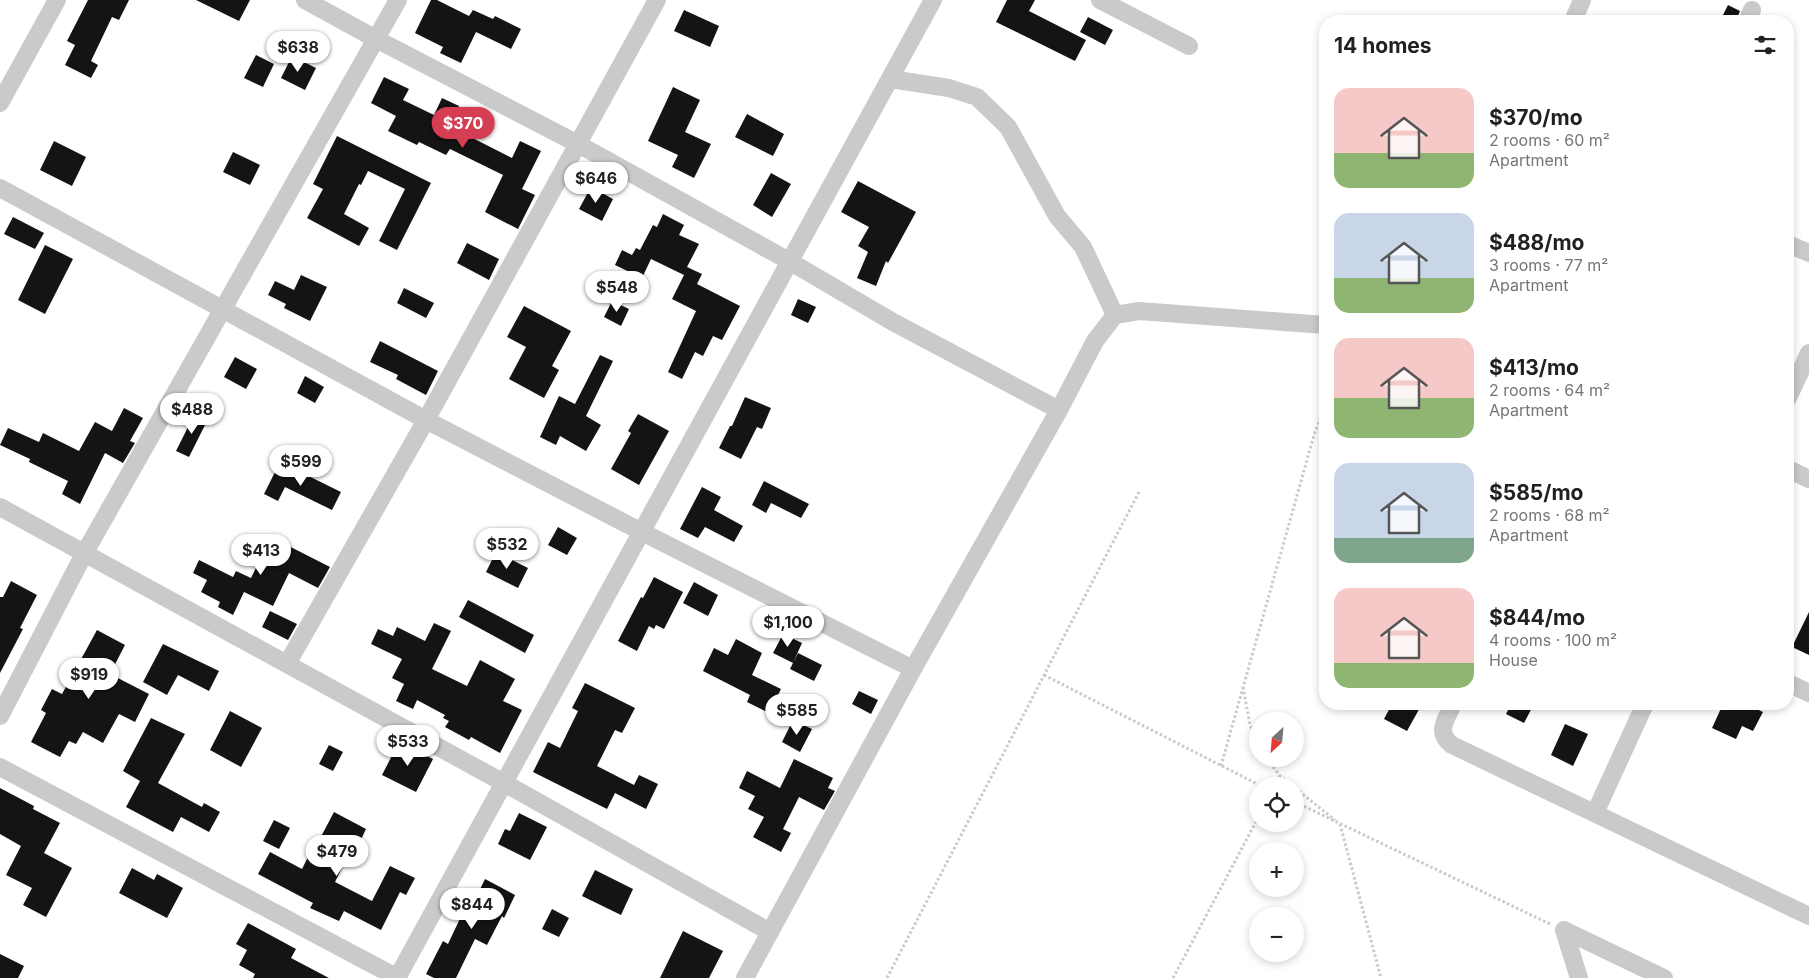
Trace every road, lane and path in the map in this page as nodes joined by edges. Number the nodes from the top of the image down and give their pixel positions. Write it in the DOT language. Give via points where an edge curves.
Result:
graph roads {
  1 [pos="57,0"];
  2 [pos="305,0"];
  3 [pos="398,0"];
  4 [pos="657,0"];
  5 [pos="932,0"];
  6 [pos="1100,0"];
  7 [pos="1582,0"];
  8 [pos="1576,15"];
  9 [pos="376,39"];
  10 [pos="1188,46"];
  11 [pos="890,79"];
  12 [pos="0,102"];
  13 [pos="578,144"];
  14 [pos="0,188"];
  15 [pos="1794,247"];
  16 [pos="1809,253"];
  17 [pos="789,262"];
  18 [pos="223,310"];
  19 [pos="1114,316"];
  20 [pos="1319,325"];
  21 [pos="1809,353"];
  22 [pos="1794,385"];
  23 [pos="1059,410"];
  24 [pos="426,420"];
  25 [pos="1319,422"];
  26 [pos="1794,472"];
  27 [pos="1809,479"];
  28 [pos="1140,490"];
  29 [pos="0,508"];
  30 [pos="642,532"];
  31 [pos="84,554"];
  32 [pos="287,664"];
  33 [pos="913,669"];
  34 [pos="1044,675"];
  35 [pos="1243,685"];
  36 [pos="1794,686"];
  37 [pos="1809,694"];
  38 [pos="1450,710"];
  39 [pos="1642,710"];
  40 [pos="0,716"];
  41 [pos="1249,719"];
  42 [pos="1221,766"];
  43 [pos="0,767"];
  44 [pos="1274,768"];
  45 [pos="1280,776"];
  46 [pos="1249,780"];
  47 [pos="504,783"];
  48 [pos="1304,795"];
  49 [pos="1304,806"];
  50 [pos="1595,813"];
  51 [pos="1340,824"];
  52 [pos="1251,832"];
  53 [pos="1809,916"];
  54 [pos="1564,930"];
  55 [pos="770,932"];
  56 [pos="398,978"];
  57 [pos="745,978"];
  58 [pos="887,978"];
  59 [pos="1173,978"];
  60 [pos="1381,978"];
  61 [pos="1579,978"];
  62 [pos="1664,978"];
  1 -- 12 [label="street"];
  2 -- 9 [label="street"];
  3 -- 9 [label="street"];
  4 -- 13 [label="street"];
  5 -- 11 [label="street"];
  6 -- 10 [label="street"];
  7 -- 8 [label="street"];
  9 -- 13 [label="street"];
  9 -- 18 [label="street"];
  11 -- 17 [label="street"];
  11 -- 19 [label="street" via="949,88 976,97 1008,127 1057,216 1083,247"];
  13 -- 17 [label="street"];
  13 -- 24 [label="street"];
  14 -- 18 [label="street"];
  15 -- 16 [label="street"];
  17 -- 23 [label="street" via="893,322"];
  17 -- 30 [label="street"];
  18 -- 24 [label="street"];
  18 -- 31 [label="street"];
  19 -- 20 [label="street" via="1139,311"];
  19 -- 23 [label="street" via="1095,341"];
  21 -- 22 [label="street"];
  23 -- 33 [label="street"];
  24 -- 30 [label="street"];
  24 -- 32 [label="street"];
  25 -- 35 [label="path"];
  26 -- 27 [label="street"];
  28 -- 34 [label="path"];
  29 -- 31 [label="street"];
  30 -- 33 [label="street"];
  30 -- 47 [label="street"];
  31 -- 32 [label="street"];
  31 -- 40 [label="street"];
  32 -- 47 [label="street"];
  33 -- 55 [label="street"];
  34 -- 42 [label="path"];
  34 -- 58 [label="path"];
  35 -- 41 [label="path"];
  35 -- 42 [label="path"];
  36 -- 37 [label="street"];
  38 -- 50 [label="street" via="1442,734 1452,745"];
  39 -- 50 [label="street"];
  42 -- 46 [label="path"];
  43 -- 56 [label="street"];
  44 -- 45 [label="path"];
  47 -- 55 [label="street"];
  47 -- 56 [label="street"];
  48 -- 51 [label="path"];
  49 -- 51 [label="path"];
  50 -- 53 [label="street"];
  51 -- 54 [label="path"];
  51 -- 60 [label="path"];
  52 -- 59 [label="path"];
  54 -- 61 [label="street"];
  54 -- 62 [label="street"];
  55 -- 57 [label="street"];
}
